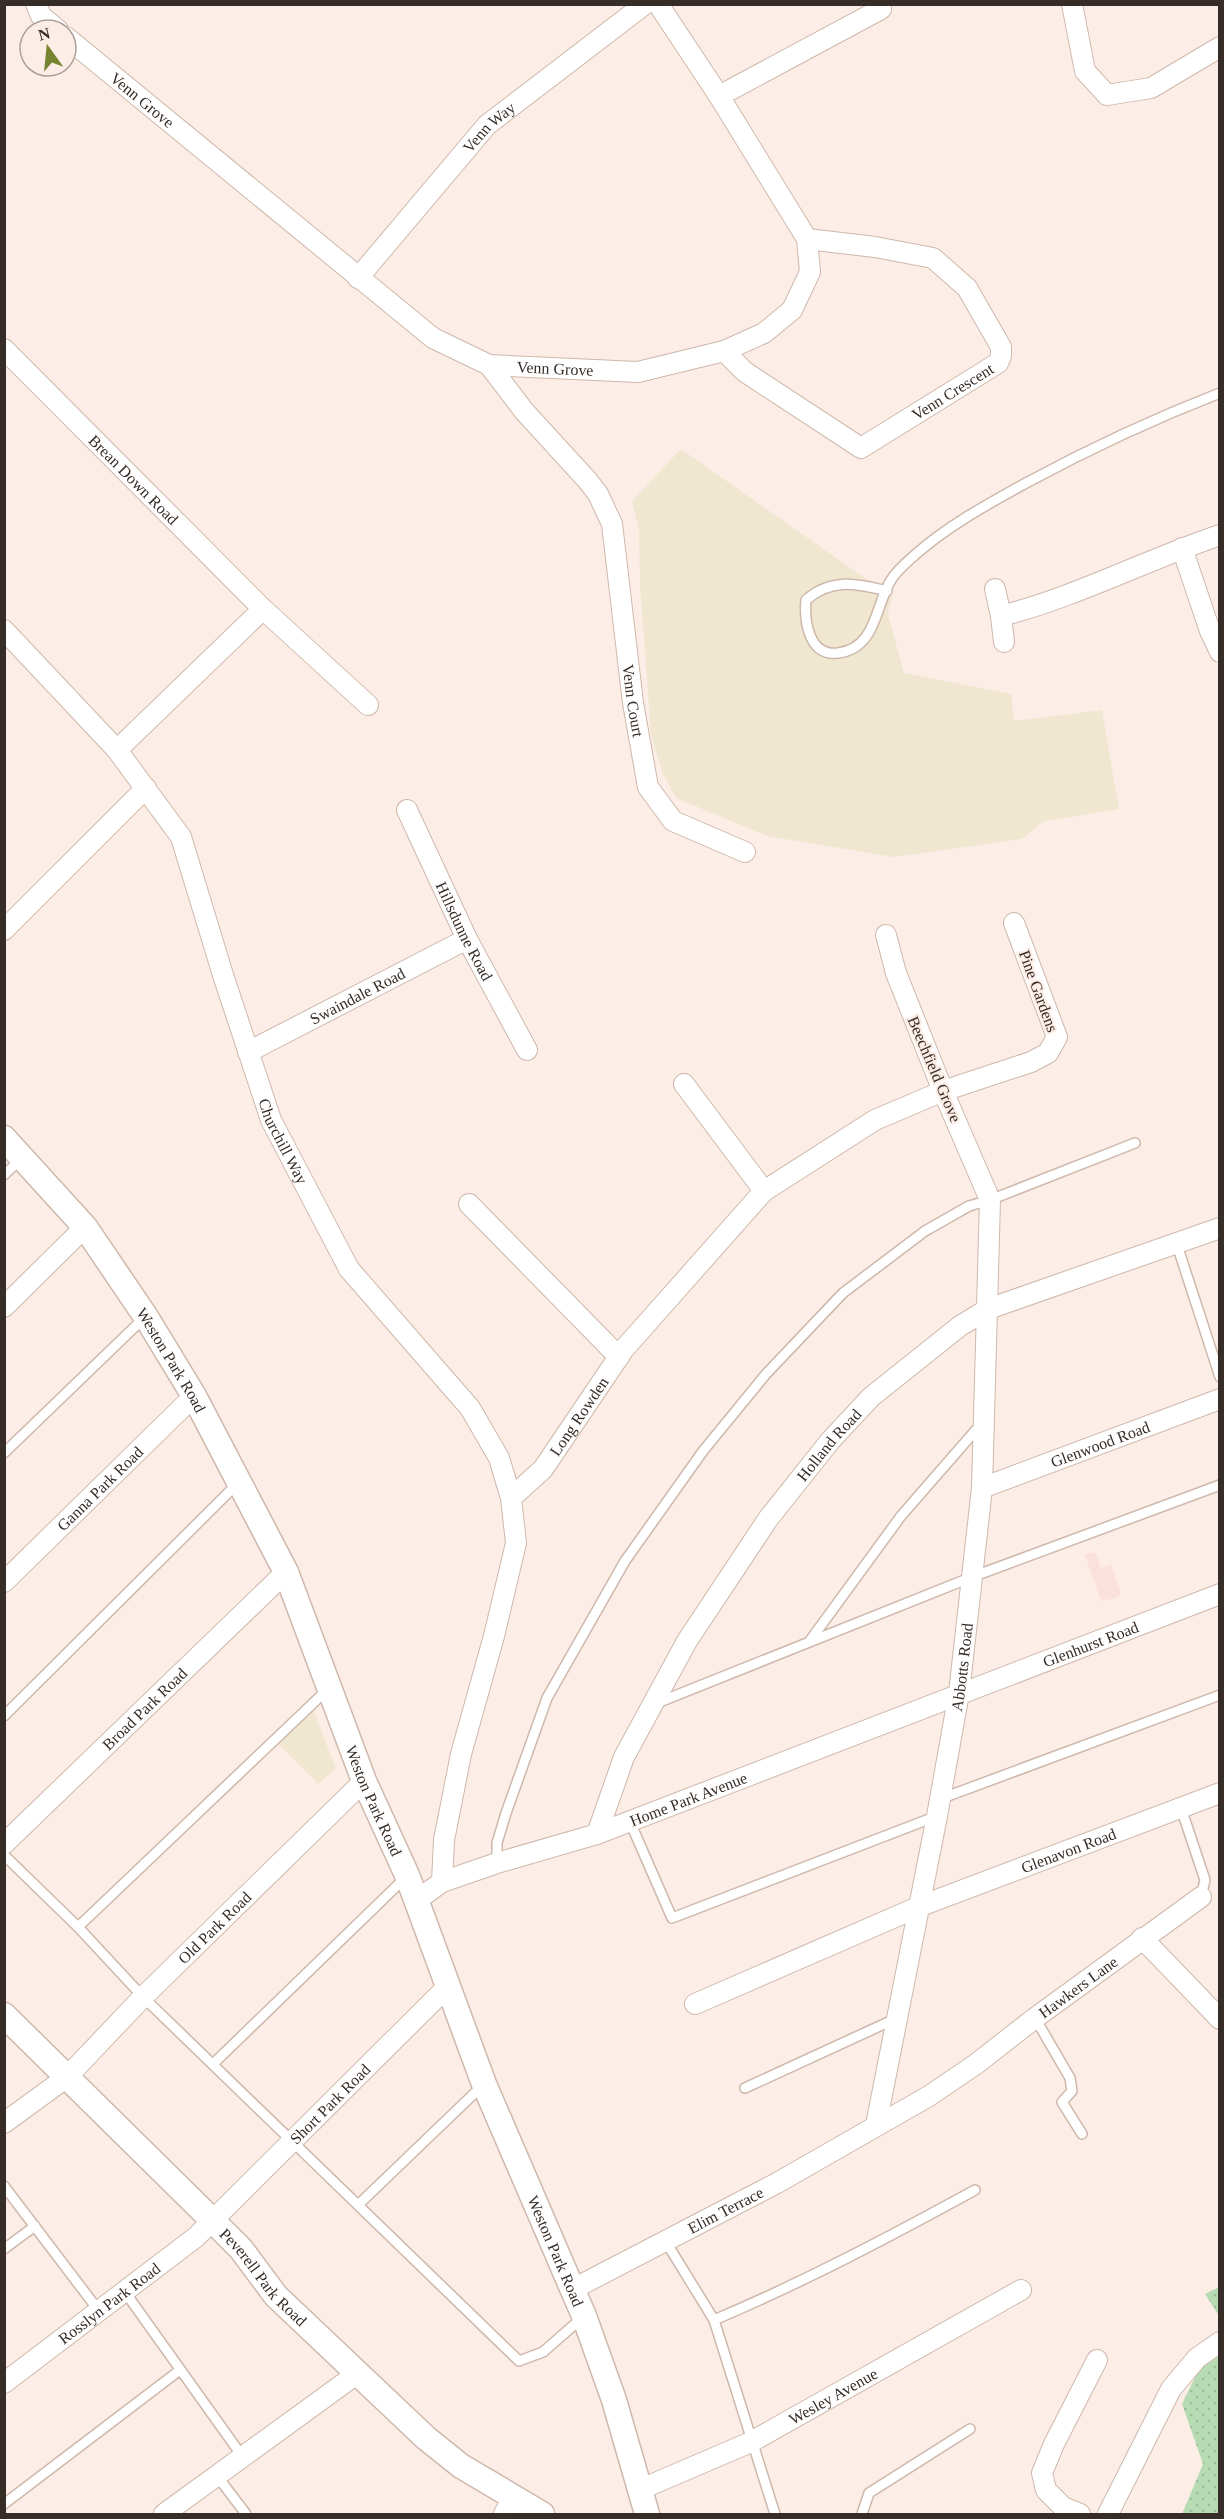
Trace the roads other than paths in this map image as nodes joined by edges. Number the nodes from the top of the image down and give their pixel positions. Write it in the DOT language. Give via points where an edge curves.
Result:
graph roads {
  1 [pos="36,4"];
  2 [pos="645,4"];
  3 [pos="658,4"];
  4 [pos="1072,4"];
  5 [pos="881,9"];
  6 [pos="43,18"];
  7 [pos="78,47"];
  8 [pos="1220,47"];
  9 [pos="719,96"];
  10 [pos="807,240"];
  11 [pos="358,278"];
  12 [pos="4,349"];
  13 [pos="724,351"];
  14 [pos="489,365"];
  15 [pos="1220,393"];
  16 [pos="1220,535"];
  17 [pos="1182,548"];
  18 [pos="995,589"];
  19 [pos="886,591"];
  20 [pos="263,609"];
  21 [pos="1001,616"];
  22 [pos="4,630"];
  23 [pos="1004,642"];
  24 [pos="1220,652"];
  25 [pos="368,705"];
  26 [pos="117,750"];
  27 [pos="146,788"];
  28 [pos="407,810"];
  29 [pos="746,852"];
  30 [pos="7,922"];
  31 [pos="1014,923"];
  32 [pos="886,935"];
  33 [pos="467,939"];
  34 [pos="527,1050"];
  35 [pos="248,1052"];
  36 [pos="684,1084"];
  37 [pos="943,1091"];
  38 [pos="4,1137"];
  39 [pos="1135,1143"];
  40 [pos="24,1156"];
  41 [pos="4,1175"];
  42 [pos="764,1191"];
  43 [pos="990,1200"];
  44 [pos="469,1204"];
  45 [pos="85,1227"];
  46 [pos="1220,1228"];
  47 [pos="1177,1245"];
  48 [pos="4,1307"];
  49 [pos="988,1309"];
  50 [pos="146,1317"];
  51 [pos="619,1357"];
  52 [pos="1220,1377"];
  53 [pos="194,1396"];
  54 [pos="1220,1399"];
  55 [pos="984,1420"];
  56 [pos="4,1453"];
  57 [pos="238,1483"];
  58 [pos="1220,1485"];
  59 [pos="982,1488"];
  60 [pos="511,1498"];
  61 [pos="286,1572"];
  62 [pos="972,1577"];
  63 [pos="4,1582"];
  64 [pos="1220,1594"];
  65 [pos="809,1642"];
  66 [pos="330,1687"];
  67 [pos="959,1693"];
  68 [pos="1220,1695"];
  69 [pos="653,1705"];
  70 [pos="4,1716"];
  71 [pos="364,1781"];
  72 [pos="1220,1793"];
  73 [pos="939,1807"];
  74 [pos="1180,1808"];
  75 [pos="630,1822"];
  76 [pos="597,1834"];
  77 [pos="4,1844"];
  78 [pos="4,1855"];
  79 [pos="497,1863"];
  80 [pos="407,1875"];
  81 [pos="442,1882"];
  82 [pos="1201,1897"];
  83 [pos="417,1900"];
  84 [pos="918,1907"];
  85 [pos="78,1927"];
  86 [pos="1142,1938"];
  87 [pos="448,1986"];
  88 [pos="143,1997"];
  89 [pos="695,2004"];
  90 [pos="4,2015"];
  91 [pos="897,2018"];
  92 [pos="1035,2018"];
  93 [pos="1220,2019"];
  94 [pos="213,2064"];
  95 [pos="67,2077"];
  96 [pos="484,2084"];
  97 [pos="745,2088"];
  98 [pos="4,2123"];
  99 [pos="876,2125"];
  100 [pos="1082,2134"];
  101 [pos="292,2140"];
  102 [pos="4,2186"];
  103 [pos="975,2190"];
  104 [pos="358,2205"];
  105 [pos="213,2221"];
  106 [pos="35,2226"];
  107 [pos="666,2242"];
  108 [pos="4,2249"];
  109 [pos="571,2290"];
  110 [pos="1022,2290"];
  111 [pos="125,2292"];
  112 [pos="99,2311"];
  113 [pos="584,2316"];
  114 [pos="714,2320"];
  115 [pos="1220,2342"];
  116 [pos="1097,2360"];
  117 [pos="180,2370"];
  118 [pos="358,2373"];
  119 [pos="4,2383"];
  120 [pos="970,2428"];
  121 [pos="751,2442"];
  122 [pos="242,2456"];
  123 [pos="216,2475"];
  124 [pos="639,2490"];
  125 [pos="4,2504"];
  126 [pos="508,2506"];
  127 [pos="164,2514"];
  128 [pos="246,2514"];
  129 [pos="542,2514"];
  130 [pos="647,2514"];
  131 [pos="775,2514"];
  132 [pos="862,2514"];
  133 [pos="1080,2514"];
  134 [pos="1108,2514"];
  1 -- 6 [label="street"];
  2 -- 11 [label="street, Venn Way" via="487,125"];
  3 -- 9 [label="street, Venn Grove"];
  4 -- 8 [label="street" via="1085,71 1107,94 1151,88"];
  5 -- 9 [label="street"];
  7 -- 11 [label="street, Venn Grove"];
  9 -- 10 [label="street, Venn Grove"];
  10 -- 13 [label="street, Venn Grove" via="810,272 792,310 764,333"];
  10 -- 13 [label="street, Venn Crescent" via="933,258 967,288 1001,347 998,363 861,448 745,372"];
  11 -- 14 [label="street, Venn Grove" via="433,338"];
  12 -- 20 [label="street, Brean Down Road"];
  13 -- 14 [label="street, Venn Grove" via="638,372"];
  14 -- 29 [label="street, Venn Court" via="598,494 612,524 633,703 648,787 673,821"];
  15 -- 19 [label="lane" via="1077,455 980,508 928,543 899,569"];
  16 -- 17 [label="street"];
  17 -- 21 [label="street" via="1041,606"];
  17 -- 24 [label="street"];
  18 -- 21 [label="street"];
  19 -- 19 [label="lane" via="859,584 817,590 806,600 805,614 816,646 838,653 856,647 879,613"];
  20 -- 25 [label="street, Brean Down Road"];
  20 -- 26 [label="street"];
  21 -- 23 [label="street"];
  22 -- 26 [label="street, Churchill Way"];
  26 -- 27 [label="street, Churchill Way"];
  27 -- 30 [label="street"];
  27 -- 35 [label="street, Churchill Way" via="181,837"];
  28 -- 33 [label="street, Hillsdunne Road"];
  31 -- 37 [label="street, Pine Gardens" via="1057,1037 1048,1053 1036,1059"];
  32 -- 37 [label="street, Beechfield Grove" via="896,973"];
  33 -- 34 [label="street, Hillsdunne Road"];
  33 -- 35 [label="street, Swaindale Road"];
  35 -- 60 [label="street, Churchill Way" via="272,1120 349,1269 470,1407 499,1458"];
  36 -- 42 [label="street"];
  37 -- 42 [label="street, Long Rowden" via="875,1120"];
  37 -- 43 [label="street, Beechfield Grove"];
  38 -- 40 [label="street, Weston Park Road"];
  39 -- 43 [label="lane"];
  40 -- 41 [label="lane"];
  40 -- 45 [label="street, Weston Park Road"];
  42 -- 51 [label="street, Long Rowden"];
  43 -- 49 [label="street, Abbotts Road"];
  43 -- 79 [label="lane" via="969,1206 925,1231 843,1293 766,1374 703,1451 625,1561 547,1698 506,1813 497,1843"];
  44 -- 51 [label="street"];
  45 -- 48 [label="street"];
  45 -- 50 [label="street, Weston Park Road"];
  46 -- 47 [label="street, Holland Road"];
  47 -- 49 [label="street, Holland Road"];
  47 -- 52 [label="lane"];
  49 -- 55 [label="street, Abbotts Road"];
  49 -- 69 [label="street, Holland Road" via="960,1326 871,1396 830,1441 768,1519 687,1641"];
  50 -- 53 [label="street, Weston Park Road"];
  50 -- 56 [label="lane"];
  51 -- 60 [label="street, Long Rowden" via="543,1468"];
  53 -- 57 [label="street, Weston Park Road"];
  53 -- 63 [label="street, Ganna Park Road"];
  54 -- 59 [label="street, Glenwood Road"];
  55 -- 59 [label="street, Abbotts Road"];
  55 -- 65 [label="lane" via="901,1516"];
  57 -- 61 [label="street, Weston Park Road"];
  57 -- 70 [label="lane"];
  58 -- 62 [label="lane"];
  59 -- 62 [label="street, Abbotts Road"];
  60 -- 81 [label="street" via="516,1543 461,1754 444,1840"];
  61 -- 66 [label="street, Weston Park Road"];
  61 -- 77 [label="street, Broad Park Road"];
  62 -- 65 [label="lane"];
  62 -- 67 [label="street, Abbotts Road"];
  64 -- 67 [label="street, Glenhurst Road"];
  65 -- 69 [label="lane"];
  66 -- 71 [label="street, Weston Park Road"];
  66 -- 85 [label="lane"];
  67 -- 73 [label="street, Abbotts Road"];
  67 -- 75 [label="street, Home Park Avenue"];
  68 -- 73 [label="lane"];
  69 -- 76 [label="street, Holland Road" via="624,1757"];
  71 -- 80 [label="street, Weston Park Road"];
  71 -- 88 [label="street, Old Park Road"];
  72 -- 74 [label="street, Glenavon Road"];
  73 -- 75 [label="lane" via="672,1918"];
  73 -- 84 [label="street, Abbotts Road"];
  74 -- 82 [label="lane, Hawkers Lane" via="1205,1880"];
  74 -- 84 [label="street, Glenavon Road"];
  75 -- 76 [label="street, Home Park Avenue"];
  76 -- 79 [label="street, Home Park Avenue"];
  78 -- 85 [label="lane"];
  79 -- 81 [label="street, Home Park Avenue"];
  80 -- 83 [label="street, Weston Park Road"];
  80 -- 94 [label="lane"];
  81 -- 83 [label="street, Home Park Avenue"];
  82 -- 86 [label="street, Hawkers Lane"];
  83 -- 87 [label="street, Weston Park Road"];
  84 -- 89 [label="street, Glenavon Road"];
  84 -- 91 [label="street, Abbotts Road"];
  85 -- 88 [label="lane"];
  86 -- 92 [label="street, Hawkers Lane"];
  86 -- 93 [label="street"];
  87 -- 96 [label="street, Weston Park Road"];
  87 -- 101 [label="street, Short Park Road"];
  88 -- 94 [label="lane"];
  88 -- 95 [label="street, Old Park Road"];
  90 -- 95 [label="street, Peverell Park Road"];
  91 -- 97 [label="lane"];
  91 -- 99 [label="street, Abbotts Road"];
  92 -- 99 [label="street, Hawkers Lane" via="929,2096"];
  92 -- 100 [label="lane" via="1070,2078 1072,2091 1062,2102"];
  94 -- 101 [label="lane"];
  95 -- 98 [label="street, Old Park Road"];
  95 -- 105 [label="street, Peverell Park Road"];
  96 -- 104 [label="lane"];
  96 -- 109 [label="street, Weston Park Road"];
  99 -- 107 [label="street, Elim Terrace"];
  101 -- 104 [label="lane"];
  101 -- 105 [label="street, Short Park Road"];
  102 -- 106 [label="lane"];
  103 -- 114 [label="lane" via="872,2247"];
  104 -- 113 [label="lane" via="519,2361 543,2352"];
  105 -- 111 [label="street, Rosslyn Park Road"];
  105 -- 118 [label="street, Peverell Park Road" via="241,2249 276,2296"];
  106 -- 108 [label="lane"];
  106 -- 112 [label="lane"];
  107 -- 109 [label="street, Elim Terrace"];
  107 -- 114 [label="lane"];
  109 -- 113 [label="street, Weston Park Road"];
  110 -- 121 [label="street, Wesley Avenue"];
  111 -- 112 [label="street, Rosslyn Park Road"];
  111 -- 117 [label="lane"];
  112 -- 119 [label="street, Rosslyn Park Road"];
  113 -- 124 [label="street, Weston Park Road" via="614,2400"];
  114 -- 121 [label="lane"];
  115 -- 134 [label="street" via="1197,2358 1171,2389"];
  116 -- 133 [label="street" via="1042,2473 1046,2490 1063,2507"];
  117 -- 122 [label="lane"];
  117 -- 125 [label="lane"];
  118 -- 122 [label="street"];
  118 -- 126 [label="street, Peverell Park Road" via="426,2438"];
  120 -- 132 [label="lane" via="869,2493"];
  121 -- 124 [label="street, Wesley Avenue"];
  121 -- 131 [label="lane"];
  122 -- 123 [label="street"];
  123 -- 127 [label="street"];
  123 -- 128 [label="lane"];
  124 -- 130 [label="street, Weston Park Road"];
  126 -- 129 [label="street, Peverell Park Road"];
}
